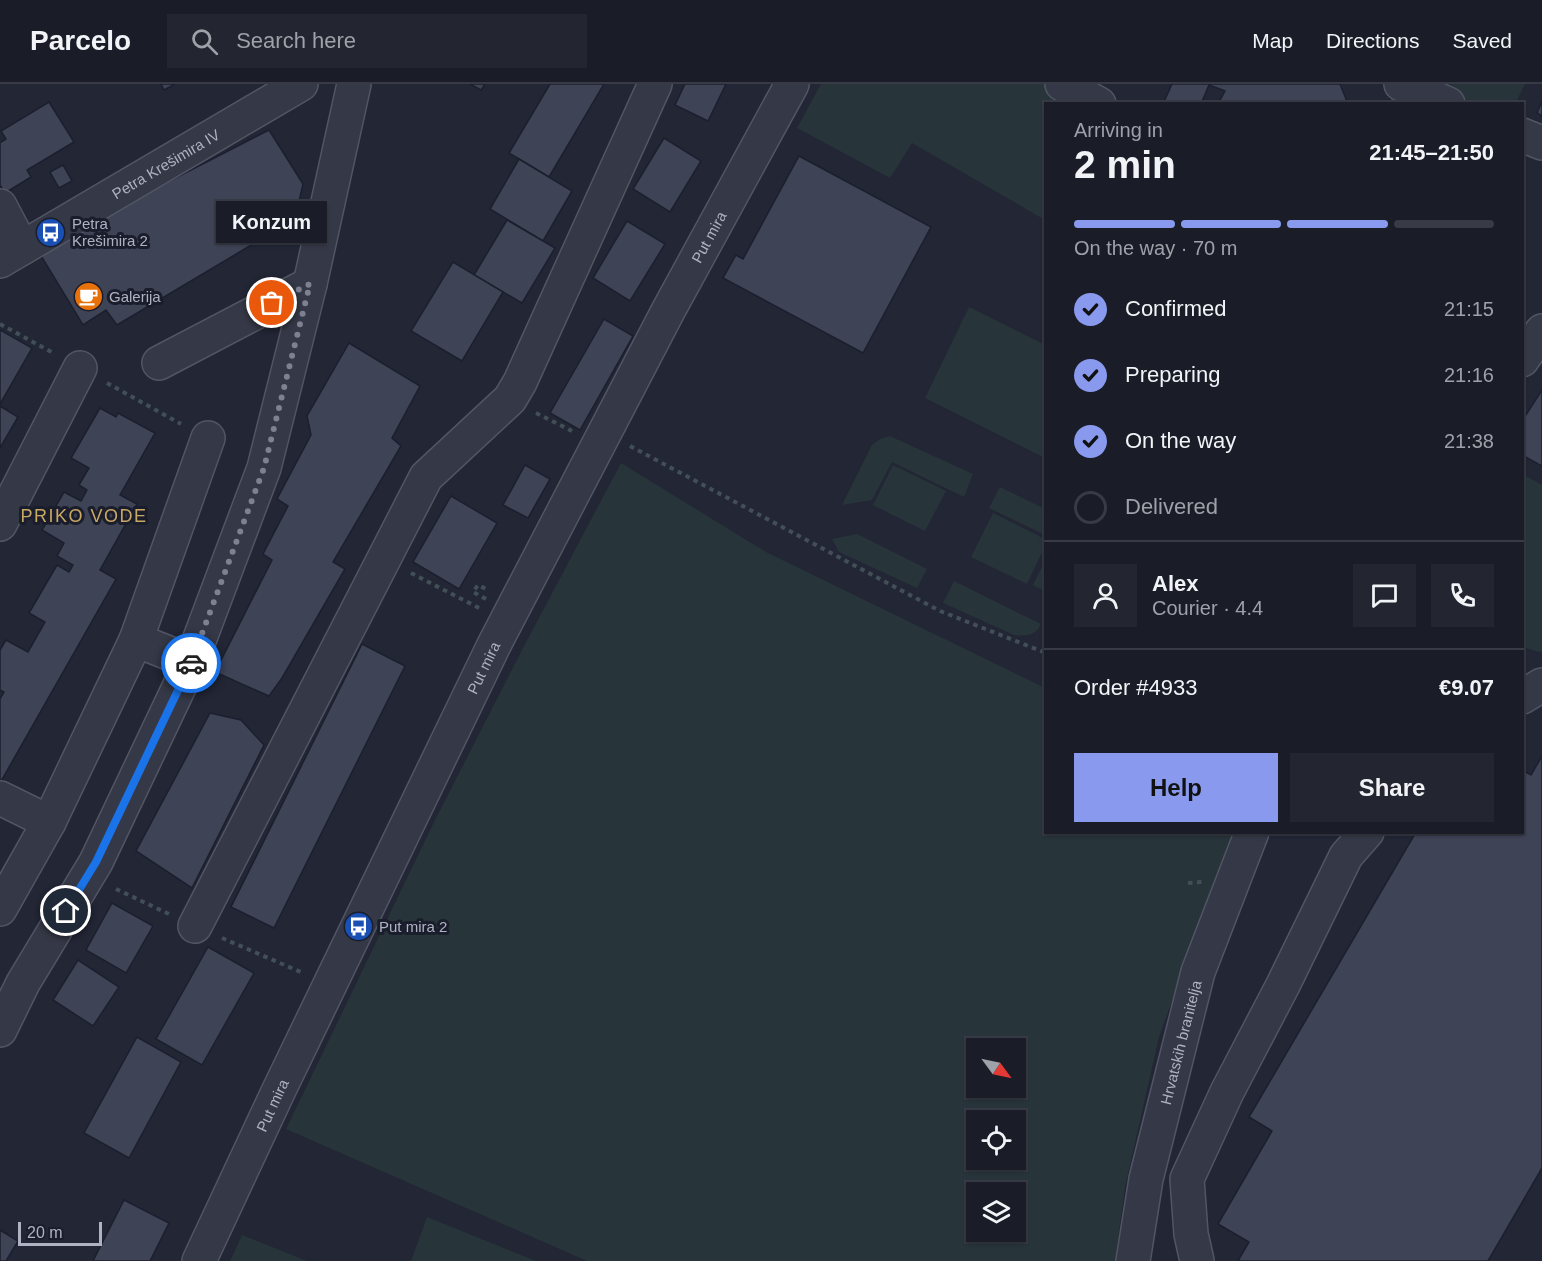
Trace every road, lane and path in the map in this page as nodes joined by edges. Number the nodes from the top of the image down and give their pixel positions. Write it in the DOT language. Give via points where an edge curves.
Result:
graph roads {
  1 [pos="354,84"];
  2 [pos="655,84"];
  3 [pos="792,84"];
  4 [pos="1062,84"];
  5 [pos="1401,84"];
  6 [pos="295,85"];
  7 [pos="1095,102"];
  8 [pos="1443,102"];
  9 [pos="1524,136"];
  10 [pos="1542,143"];
  11 [pos="0,206"];
  12 [pos="11,255"];
  13 [pos="310,284"];
  14 [pos="0,324"];
  15 [pos="159,363"];
  16 [pos="80,368"];
  17 [pos="510,399"];
  18 [pos="208,438"];
  19 [pos="602,439"];
  20 [pos="0,524"];
  21 [pos="384,559"];
  22 [pos="502,602"];
  23 [pos="484,610"];
  24 [pos="136,640"];
  25 [pos="1044,652"];
  26 [pos="191,662"];
  27 [pos="1542,685"];
  28 [pos="1524,696"];
  29 [pos="0,798"];
  30 [pos="49,822"];
  31 [pos="1251,834"];
  32 [pos="1365,834"];
  33 [pos="142,903"];
  34 [pos="0,909"];
  35 [pos="195,926"];
  36 [pos="11,977"];
  37 [pos="330,984"];
  38 [pos="0,1030"];
  39 [pos="199,1261"];
  40 [pos="1132,1261"];
  41 [pos="1197,1261"];
  1 -- 13 [label="street"];
  2 -- 17 [label="street"];
  3 -- 19 [label="street, Put mira"];
  4 -- 7 [label="street"];
  5 -- 8 [label="street"];
  6 -- 12 [label="street, Petra Krešimira IV"];
  9 -- 10 [label="street"];
  11 -- 12 [label="street"];
  13 -- 15 [label="street"];
  13 -- 26 [label="street" via="264,468"];
  14 -- 16 [label="path"];
  16 -- 18 [label="path"];
  16 -- 20 [label="street"];
  17 -- 19 [label="path"];
  17 -- 21 [label="street" via="426,477"];
  18 -- 24 [label="street"];
  19 -- 22 [label="street, Put mira"];
  19 -- 25 [label="path" via="940,611"];
  21 -- 23 [label="path"];
  21 -- 35 [label="street"];
  22 -- 22 [label="path" via="478,585 473,592"];
  22 -- 37 [label="street, Put mira"];
  24 -- 26 [label="street"];
  24 -- 30 [label="street"];
  26 -- 36 [label="street" via="96,862"];
  27 -- 28 [label="street"];
  29 -- 30 [label="street"];
  30 -- 34 [label="street"];
  31 -- 40 [label="street, Hrvatskih branitelja" via="1198,972 1146,1179"];
  32 -- 41 [label="street" via="1346,856 1187,1179"];
  33 -- 35 [label="path"];
  35 -- 37 [label="path"];
  36 -- 38 [label="street"];
  37 -- 39 [label="street, Put mira"];
}
